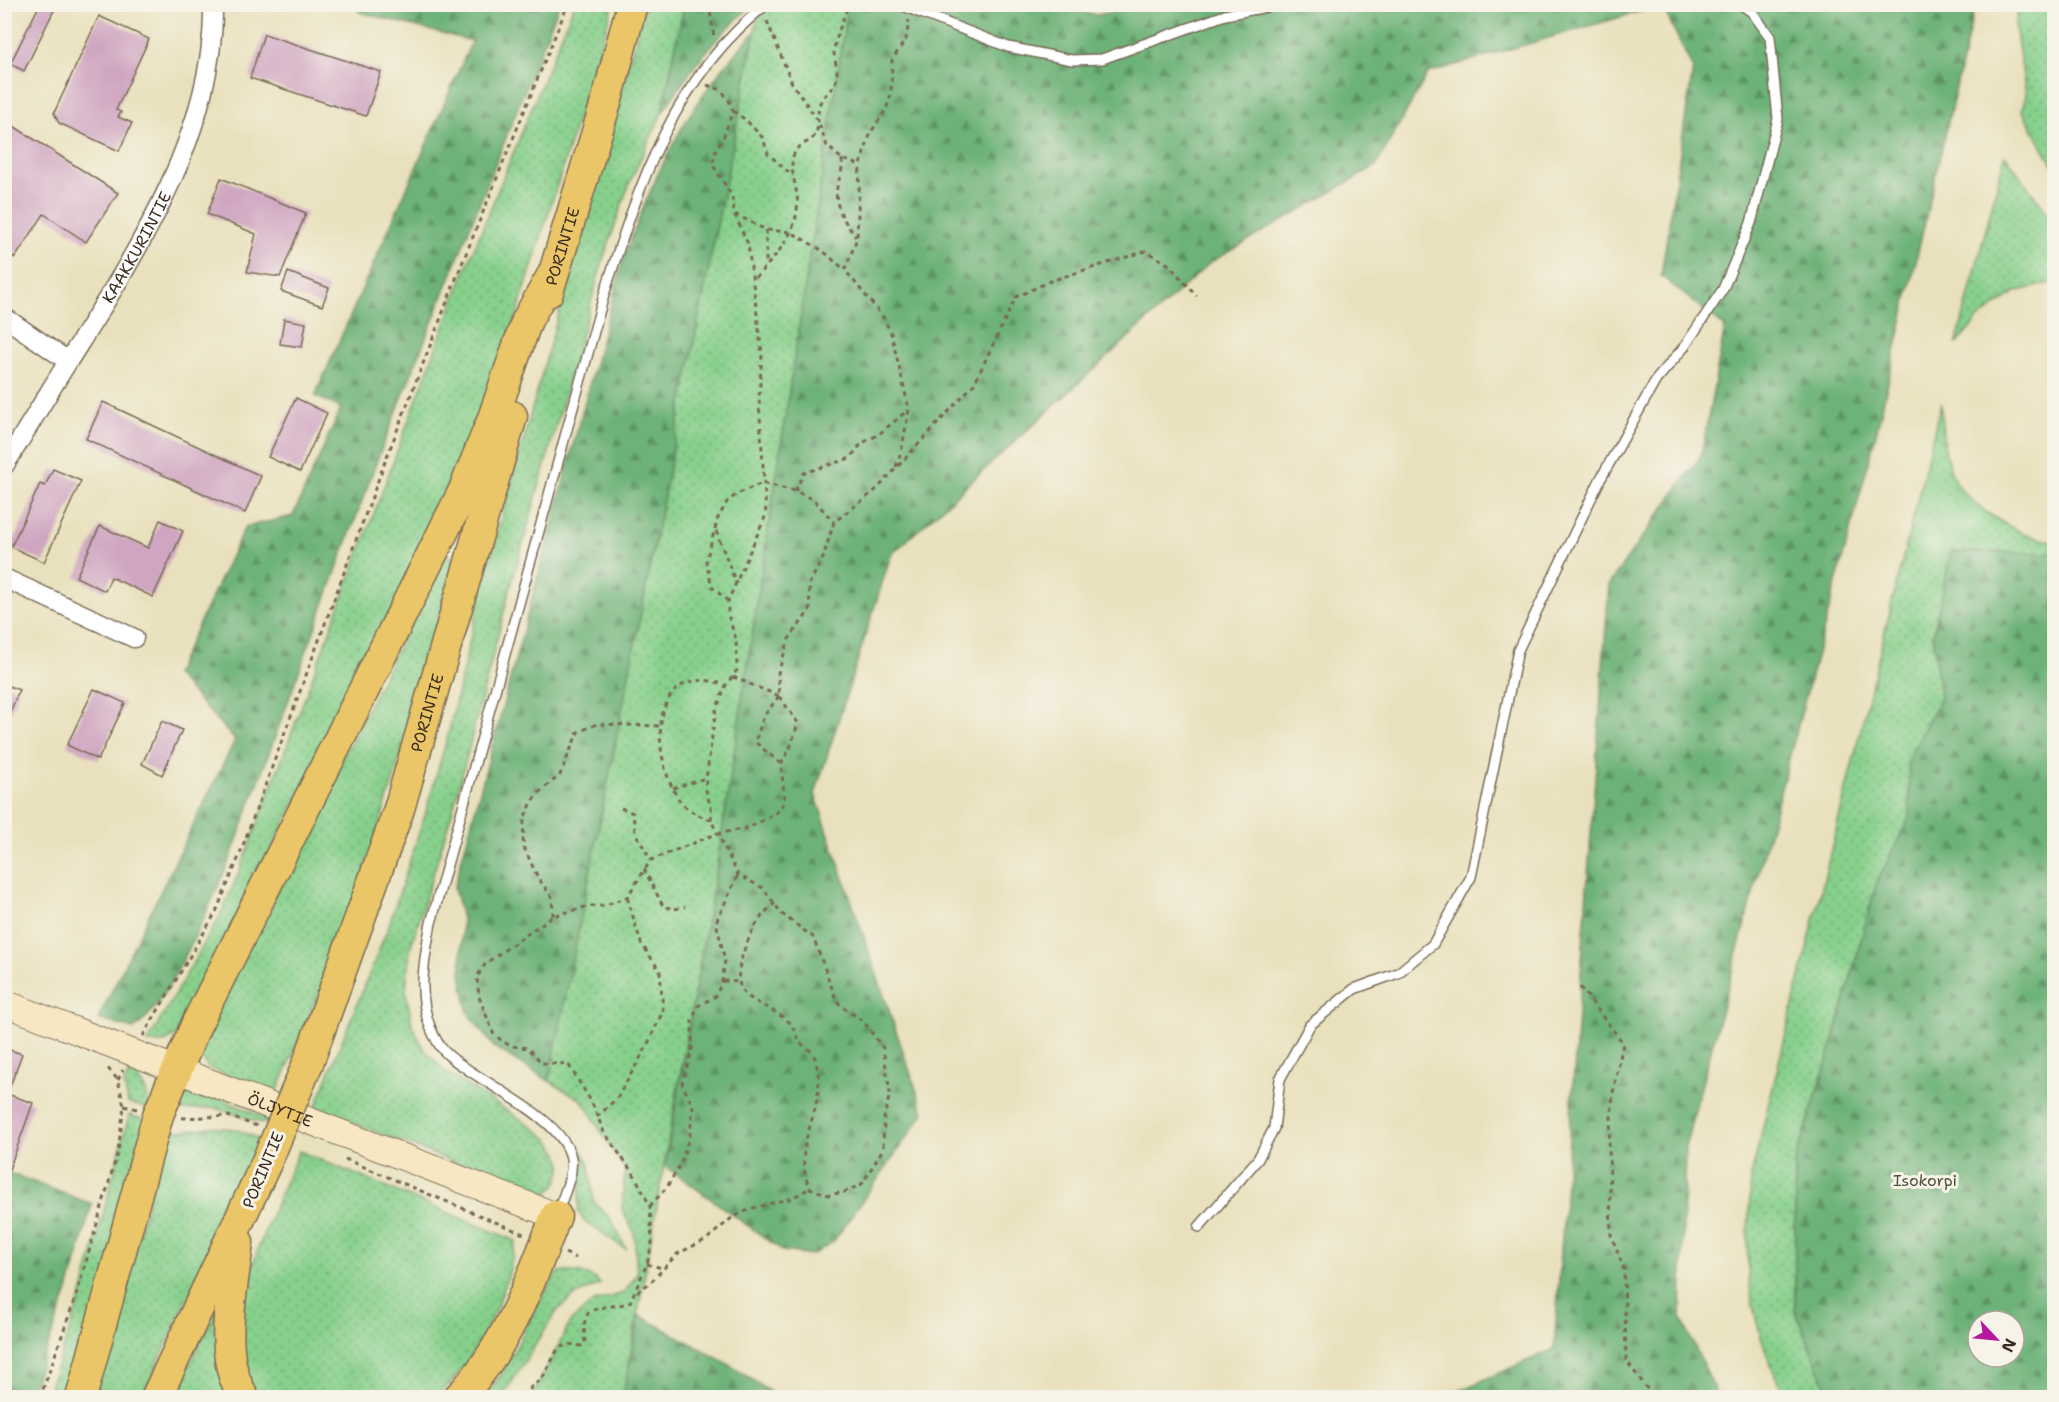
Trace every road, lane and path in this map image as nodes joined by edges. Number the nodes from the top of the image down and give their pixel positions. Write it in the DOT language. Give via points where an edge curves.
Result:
graph roads {
  1 [pos="213,4"];
  2 [pos="568,4"];
  3 [pos="632,4"];
  4 [pos="709,4"];
  5 [pos="850,4"];
  6 [pos="898,4"];
  7 [pos="1282,4"];
  8 [pos="1740,4"];
  9 [pos="765,6"];
  10 [pos="1755,8"];
  11 [pos="911,10"];
  12 [pos="718,51"];
  13 [pos="695,81"];
  14 [pos="733,111"];
  15 [pos="818,121"];
  16 [pos="842,159"];
  17 [pos="860,165"];
  18 [pos="793,176"];
  19 [pos="734,213"];
  20 [pos="766,230"];
  21 [pos="791,232"];
  22 [pos="857,238"];
  23 [pos="766,266"];
  24 [pos="845,270"];
  25 [pos="553,274"];
  26 [pos="754,278"];
  27 [pos="1197,296"];
  28 [pos="4,317"];
  29 [pos="68,361"];
  30 [pos="909,409"];
  31 [pos="4,466"];
  32 [pos="895,469"];
  33 [pos="762,483"];
  34 [pos="795,491"];
  35 [pos="834,522"];
  36 [pos="716,531"];
  37 [pos="4,578"];
  38 [pos="736,585"];
  39 [pos="728,601"];
  40 [pos="134,638"];
  41 [pos="733,677"];
  42 [pos="726,685"];
  43 [pos="779,696"];
  44 [pos="659,726"];
  45 [pos="781,764"];
  46 [pos="706,778"];
  47 [pos="673,788"];
  48 [pos="621,808"];
  49 [pos="711,820"];
  50 [pos="716,834"];
  51 [pos="651,860"];
  52 [pos="644,869"];
  53 [pos="738,875"];
  54 [pos="627,897"];
  55 [pos="775,903"];
  56 [pos="685,907"];
  57 [pos="553,916"];
  58 [pos="722,981"];
  59 [pos="739,982"];
  60 [pos="1580,987"];
  61 [pos="4,1003"];
  62 [pos="133,1051"];
  63 [pos="100,1062"];
  64 [pos="177,1070"];
  65 [pos="118,1080"];
  66 [pos="124,1106"];
  67 [pos="158,1115"];
  68 [pos="597,1117"];
  69 [pos="266,1129"];
  70 [pos="342,1158"];
  71 [pos="810,1188"];
  72 [pos="650,1206"];
  73 [pos="556,1216"];
  74 [pos="241,1221"];
  75 [pos="1199,1227"];
  76 [pos="545,1244"];
  77 [pos="576,1258"];
  78 [pos="647,1264"];
  79 [pos="662,1268"];
  80 [pos="636,1293"];
  81 [pos="40,1398"];
  82 [pos="81,1398"];
  83 [pos="156,1398"];
  84 [pos="244,1398"];
  85 [pos="458,1398"];
  86 [pos="526,1398"];
  87 [pos="1654,1398"];
  1 -- 29 [label="street, KAAKKURINTIE" via="204,77 175,174 153,222"];
  2 -- 62 [label="path" via="394,437 216,912"];
  3 -- 25 [label="highway, PORINTIE"];
  4 -- 12 [label="path"];
  5 -- 15 [label="path" via="844,12 834,51 835,83 819,103"];
  6 -- 11 [label="lane"];
  7 -- 11 [label="lane" via="1226,15 1102,59 1072,60 1008,47"];
  8 -- 10 [label="lane"];
  9 -- 12 [label="lane"];
  9 -- 15 [label="path" via="792,83"];
  10 -- 75 [label="lane" via="1770,36 1778,119 1751,223 1724,289 1656,380 1600,480 1518,650 1471,877 1433,944 1398,973 1353,989 1310,1025 1280,1079 1274,1128 1258,1159"];
  11 -- 17 [label="path" via="906,39 892,60 891,94 886,110 871,132"];
  12 -- 13 [label="lane"];
  13 -- 14 [label="path" via="721,90"];
  13 -- 73 [label="lane" via="681,99 656,148 628,219 431,923 424,961 422,992 427,1018 439,1045 458,1063 551,1126 565,1141 572,1160"];
  14 -- 18 [label="path" via="763,138 768,154"];
  14 -- 19 [label="path" via="713,165 732,196"];
  15 -- 16 [label="path" via="827,146"];
  15 -- 18 [label="path" via="812,140 793,155"];
  16 -- 17 [label="path"];
  16 -- 22 [label="path" via="844,172 838,184 840,216"];
  17 -- 22 [label="path"];
  18 -- 21 [label="path" via="797,196"];
  19 -- 20 [label="path"];
  19 -- 26 [label="path" via="748,244"];
  20 -- 21 [label="path"];
  20 -- 23 [label="path"];
  21 -- 23 [label="path"];
  21 -- 24 [label="path" via="824,251"];
  22 -- 24 [label="path"];
  23 -- 26 [label="path"];
  24 -- 30 [label="path" via="891,333"];
  25 -- 64 [label="highway" via="527,320 464,490"];
  25 -- 74 [label="highway, PORINTIE, bridge" via="399,809 308,1063"];
  26 -- 33 [label="path" via="762,354"];
  27 -- 32 [label="path" via="1168,264 1146,251 1050,281 1016,297 974,384"];
  28 -- 29 [label="street"];
  29 -- 31 [label="street, KAAKKURINTIE"];
  30 -- 32 [label="path"];
  30 -- 34 [label="path" via="862,443 850,458 804,473"];
  32 -- 35 [label="path" via="876,490"];
  33 -- 34 [label="path"];
  33 -- 36 [label="path" via="727,502"];
  33 -- 38 [label="path" via="766,515"];
  34 -- 35 [label="path" via="814,500"];
  35 -- 43 [label="path" via="823,558 809,584 810,610 789,639 778,673"];
  36 -- 38 [label="path"];
  36 -- 39 [label="path" via="706,561 712,587"];
  37 -- 40 [label="street"];
  38 -- 39 [label="path"];
  39 -- 41 [label="path" via="736,639 737,670"];
  41 -- 42 [label="path"];
  41 -- 43 [label="path"];
  42 -- 44 [label="path" via="708,679 675,690 664,707"];
  42 -- 46 [label="path" via="716,710"];
  43 -- 45 [label="path" via="798,723"];
  43 -- 45 [label="path" via="764,716 755,742"];
  44 -- 47 [label="path" via="664,773"];
  44 -- 57 [label="path" via="597,724 578,732 560,775 536,795 524,818 524,845 538,878 552,897"];
  45 -- 50 [label="path" via="785,802 776,813 748,828"];
  46 -- 47 [label="path"];
  46 -- 49 [label="path"];
  47 -- 49 [label="path" via="680,802 696,815"];
  48 -- 51 [label="path" via="633,813 635,832"];
  49 -- 50 [label="path"];
  50 -- 51 [label="path"];
  50 -- 53 [label="path"];
  51 -- 52 [label="path"];
  52 -- 54 [label="path"];
  52 -- 56 [label="path" via="663,906"];
  53 -- 55 [label="path" via="763,888"];
  53 -- 58 [label="path" via="716,922 725,960"];
  54 -- 57 [label="path"];
  54 -- 68 [label="path" via="641,944 660,971 663,1011 617,1098"];
  55 -- 59 [label="path" via="763,913 749,936 738,965"];
  55 -- 71 [label="path" via="782,914 813,937 836,999 863,1021 883,1048 890,1093 883,1149 862,1184 828,1195"];
  57 -- 68 [label="path" via="486,963 477,977 479,997 494,1035 510,1046 528,1048 543,1063 568,1064"];
  58 -- 59 [label="path"];
  58 -- 72 [label="path" via="716,996 698,1006 692,1020 692,1051 682,1083 693,1107 690,1134 681,1163"];
  59 -- 71 [label="path" via="750,1000 789,1022 798,1041 814,1055 819,1095 803,1143 805,1178"];
  60 -- 87 [label="path" via="1623,1043 1609,1143 1611,1234 1624,1269 1626,1359"];
  61 -- 62 [label="main road, ÖLJYTIE"];
  62 -- 64 [label="main road, ÖLJYTIE"];
  62 -- 65 [label="path"];
  63 -- 65 [label="path"];
  64 -- 67 [label="highway"];
  64 -- 73 [label="main road, ÖLJYTIE"];
  65 -- 66 [label="path"];
  66 -- 67 [label="path"];
  66 -- 81 [label="path" via="118,1151 77,1293"];
  67 -- 69 [label="path" via="189,1119 228,1116"];
  67 -- 82 [label="highway"];
  68 -- 72 [label="path"];
  70 -- 76 [label="path"];
  71 -- 79 [label="path" via="792,1198 732,1217 707,1239 677,1254"];
  72 -- 78 [label="path" via="652,1244"];
  73 -- 76 [label="highway"];
  74 -- 83 [label="highway, PORINTIE"];
  74 -- 84 [label="highway" via="229,1351 231,1370"];
  76 -- 77 [label="path"];
  76 -- 85 [label="highway" via="494,1350"];
  78 -- 79 [label="path"];
  78 -- 80 [label="path"];
  79 -- 80 [label="path"];
  80 -- 86 [label="path" via="630,1302 618,1307 607,1305 588,1313 585,1344 568,1344 558,1349 542,1379 531,1387"];
}
